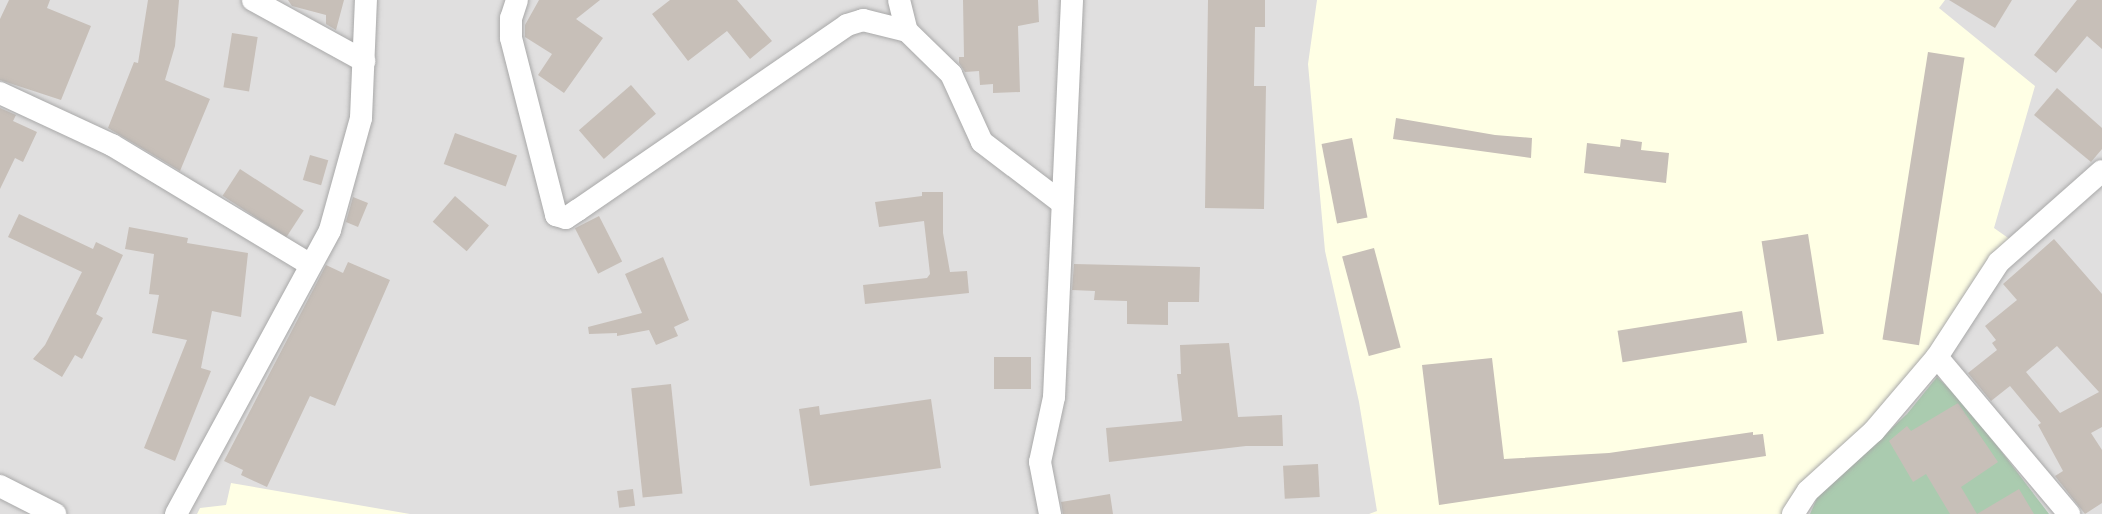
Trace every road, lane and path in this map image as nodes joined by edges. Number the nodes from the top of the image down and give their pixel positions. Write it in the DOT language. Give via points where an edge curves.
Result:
graph roads {
  1 [pos="253,0"];
  2 [pos="366,0"];
  3 [pos="517,0"];
  4 [pos="899,0"];
  5 [pos="1072,0"];
  6 [pos="907,31"];
  7 [pos="364,61"];
  8 [pos="0,93"];
  9 [pos="2102,171"];
  10 [pos="1062,203"];
  11 [pos="311,266"];
  12 [pos="1937,357"];
  13 [pos="0,486"];
  14 [pos="55,514"];
  15 [pos="176,514"];
  16 [pos="1050,514"];
  17 [pos="1793,514"];
  18 [pos="2069,514"];
  1 -- 7 [label="street"];
  2 -- 7 [label="street"];
  3 -- 6 [label="street" via="511,18 511,38 556,215 566,218 847,25 863,20"];
  4 -- 6 [label="street"];
  5 -- 10 [label="street"];
  6 -- 10 [label="street" via="951,74 968,120 982,142"];
  7 -- 11 [label="street" via="361,118 330,230"];
  8 -- 11 [label="street" via="112,144"];
  9 -- 12 [label="street" via="1999,262"];
  10 -- 16 [label="street" via="1054,397 1040,462"];
  11 -- 15 [label="street"];
  12 -- 17 [label="street" via="1874,430 1808,492"];
  12 -- 18 [label="street"];
  13 -- 14 [label="street"];
}
